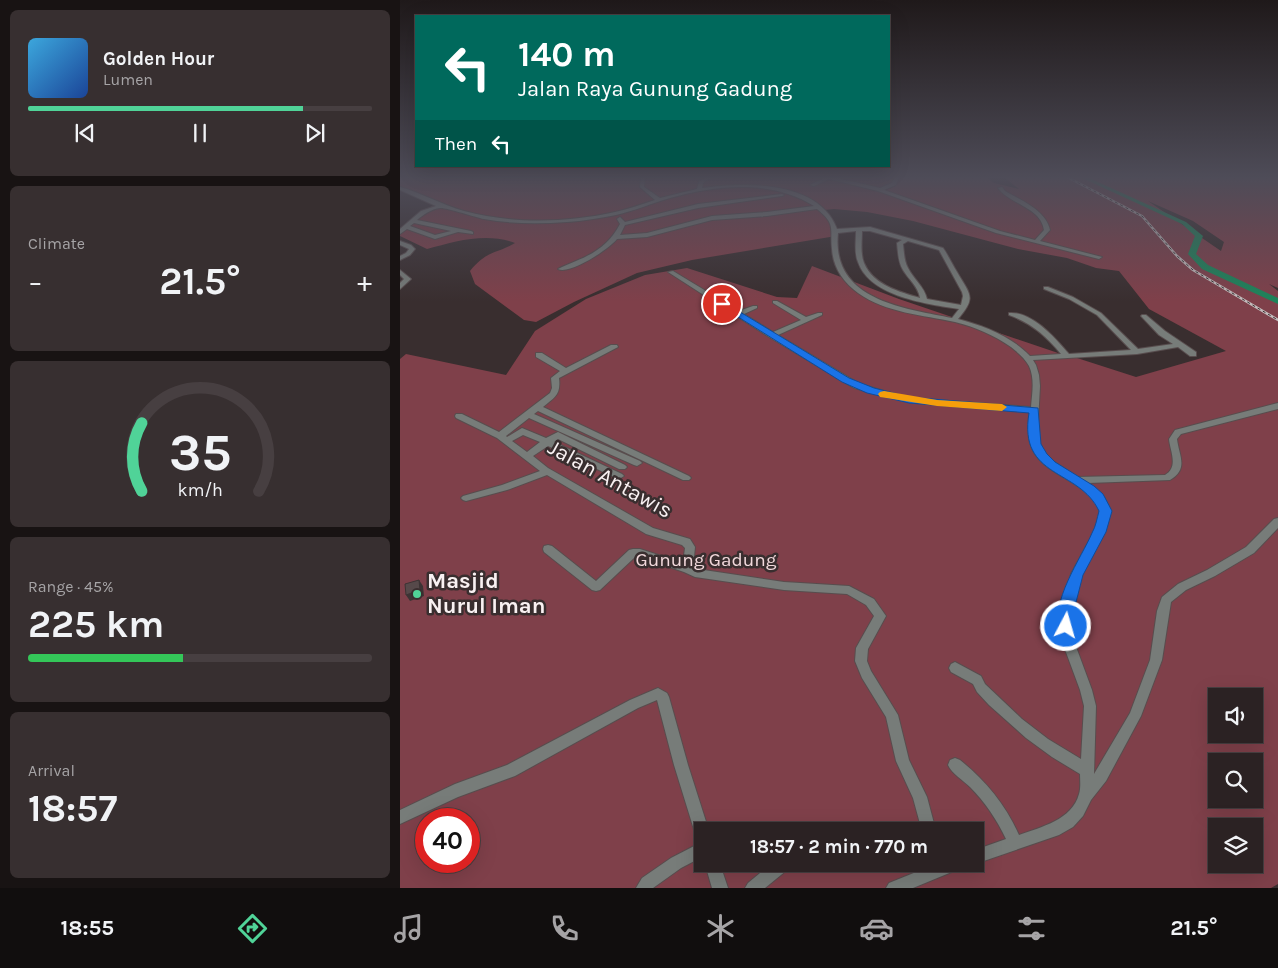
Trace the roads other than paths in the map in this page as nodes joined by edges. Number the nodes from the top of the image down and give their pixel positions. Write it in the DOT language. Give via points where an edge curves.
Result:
graph roads {
  1 [pos="416,218"];
  2 [pos="508,218"];
  3 [pos="578,218"];
  4 [pos="620,218"];
  5 [pos="645,218"];
  6 [pos="710,218"];
  7 [pos="828,218"];
  8 [pos="960,218"];
  9 [pos="1041,218"];
  10 [pos="412,222"];
  11 [pos="623,224"];
  12 [pos="406,227"];
  13 [pos="859,229"];
  14 [pos="458,230"];
  15 [pos="835,231"];
  16 [pos="400,232"];
  17 [pos="471,233"];
  18 [pos="617,237"];
  19 [pos="909,239"];
  20 [pos="1037,241"];
  21 [pos="400,243"];
  22 [pos="1099,257"];
  23 [pos="400,258"];
  24 [pos="561,269"];
  25 [pos="400,272"];
  26 [pos="671,272"];
  27 [pos="400,287"];
  28 [pos="1046,288"];
  29 [pos="924,300"];
  30 [pos="775,302"];
  31 [pos="755,307"];
  32 [pos="965,308"];
  33 [pos="738,314"];
  34 [pos="820,314"];
  35 [pos="1011,314"];
  36 [pos="1144,316"];
  37 [pos="806,320"];
  38 [pos="954,320"];
  39 [pos="772,335"];
  40 [pos="1178,345"];
  41 [pos="614,347"];
  42 [pos="1137,352"];
  43 [pos="1193,354"];
  44 [pos="539,356"];
  45 [pos="1067,356"];
  46 [pos="1028,358"];
  47 [pos="565,371"];
  48 [pos="1278,406"];
  49 [pos="537,407"];
  50 [pos="1035,410"];
  51 [pos="528,414"];
  52 [pos="459,416"];
  53 [pos="503,438"];
  54 [pos="546,442"];
  55 [pos="527,456"];
  56 [pos="637,463"];
  57 [pos="622,467"];
  58 [pos="548,471"];
  59 [pos="619,476"];
  60 [pos="686,478"];
  61 [pos="1076,480"];
  62 [pos="466,498"];
  63 [pos="1278,522"];
  64 [pos="548,549"];
  65 [pos="688,569"];
  66 [pos="955,668"];
  67 [pos="955,765"];
  68 [pos="1087,770"];
  69 [pos="1086,795"];
  70 [pos="400,817"];
  71 [pos="699,822"];
  72 [pos="927,822"];
  73 [pos="1015,843"];
  74 [pos="694,853"];
  75 [pos="984,854"];
  76 [pos="715,872"];
  77 [pos="773,872"];
  78 [pos="926,872"];
  79 [pos="644,888"];
  80 [pos="720,888"];
  81 [pos="753,888"];
  82 [pos="894,888"];
  1 -- 10 [label="street"];
  2 -- 3 [label="street" via="528,221"];
  4 -- 11 [label="street"];
  5 -- 11 [label="street"];
  6 -- 18 [label="street" via="647,235"];
  7 -- 15 [label="street"];
  8 -- 20 [label="street"];
  9 -- 20 [label="street" via="1048,230"];
  10 -- 12 [label="street"];
  10 -- 14 [label="street"];
  11 -- 18 [label="street"];
  12 -- 14 [label="street" via="434,237"];
  12 -- 16 [label="street"];
  13 -- 15 [label="street"];
  13 -- 19 [label="street"];
  13 -- 29 [label="street" via="860,261 868,276 892,290"];
  14 -- 17 [label="street"];
  15 -- 38 [label="street" via="838,265 842,274 859,291 896,308"];
  18 -- 24 [label="street" via="597,254"];
  19 -- 29 [label="street" via="900,242 903,263 921,287"];
  19 -- 32 [label="street" via="942,250 966,290"];
  20 -- 22 [label="street"];
  21 -- 23 [label="street" via="412,249"];
  25 -- 27 [label="street" via="408,279"];
  26 -- 33 [label="street"];
  28 -- 42 [label="street" via="1099,314"];
  29 -- 32 [label="street"];
  30 -- 37 [label="street"];
  31 -- 33 [label="street"];
  32 -- 38 [label="street"];
  33 -- 39 [label="street"];
  34 -- 37 [label="street"];
  35 -- 45 [label="street" via="1042,328"];
  36 -- 40 [label="street"];
  37 -- 39 [label="street"];
  38 -- 46 [label="street" via="993,333"];
  39 -- 50 [label="street" via="845,380 884,394 937,403"];
  40 -- 42 [label="street"];
  40 -- 43 [label="street"];
  41 -- 47 [label="street"];
  42 -- 45 [label="street"];
  44 -- 47 [label="street"];
  45 -- 46 [label="street"];
  46 -- 50 [label="street" via="1036,388"];
  47 -- 49 [label="street" via="556,377 554,394"];
  48 -- 61 [label="street" via="1178,432 1173,439 1178,468 1167,478"];
  49 -- 51 [label="street"];
  49 -- 60 [label="street"];
  50 -- 61 [label="street" via="1035,444 1042,457"];
  51 -- 53 [label="street"];
  51 -- 56 [label="street"];
  52 -- 53 [label="street, Jalan Antawis"];
  53 -- 54 [label="street" via="524,431"];
  53 -- 55 [label="street, Jalan Antawis"];
  54 -- 55 [label="street"];
  54 -- 57 [label="street" via="558,435"];
  54 -- 59 [label="street"];
  55 -- 58 [label="street, Jalan Antawis"];
  58 -- 62 [label="street"];
  58 -- 65 [label="street, Jalan Antawis" via="654,533 686,542 690,547"];
  61 -- 68 [label="street" via="1099,497 1106,511 1099,532 1076,574 1067,610 1069,644 1090,706"];
  63 -- 69 [label="street" via="1250,550 1182,587 1166,600 1156,660 1134,716 1101,776"];
  64 -- 65 [label="street" via="596,587 633,553"];
  65 -- 72 [label="street" via="695,573 784,586 841,588 870,602 880,616 862,648 861,661 892,715 903,761 920,797"];
  66 -- 68 [label="street" via="977,680 1028,733"];
  67 -- 73 [label="street" via="992,801 1008,825"];
  68 -- 69 [label="street"];
  69 -- 73 [label="street" via="1068,822"];
  70 -- 71 [label="street" via="510,770 658,694 663,697"];
  73 -- 75 [label="street"];
  74 -- 79 [label="street"];
  76 -- 80 [label="street"];
  77 -- 81 [label="street"];
  78 -- 82 [label="street"];
}
